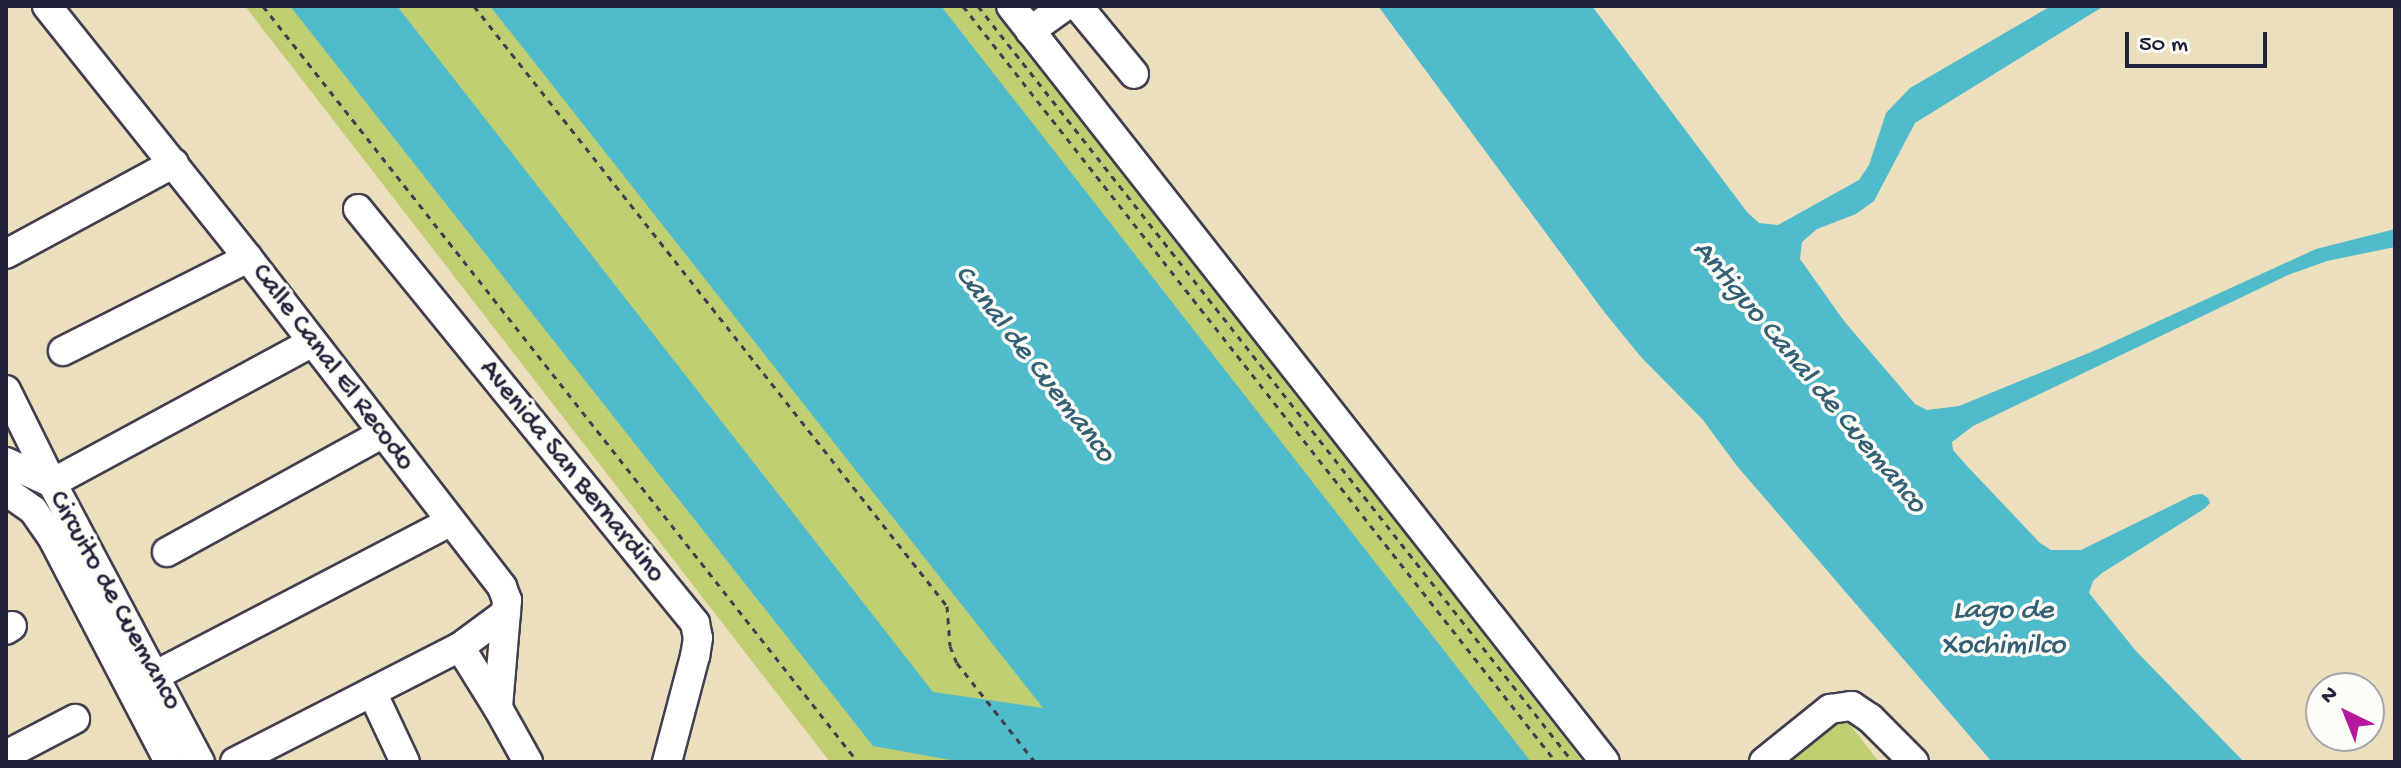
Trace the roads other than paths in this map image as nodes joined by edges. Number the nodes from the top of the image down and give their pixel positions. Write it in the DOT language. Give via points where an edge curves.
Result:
graph roads {
  1 [pos="47,6"];
  2 [pos="1011,6"];
  3 [pos="1065,6"];
  4 [pos="1078,6"];
  5 [pos="1030,31"];
  6 [pos="1134,74"];
  7 [pos="174,163"];
  8 [pos="358,209"];
  9 [pos="6,254"];
  10 [pos="248,258"];
  11 [pos="311,343"];
  12 [pos="63,351"];
  13 [pos="6,390"];
  14 [pos="382,434"];
  15 [pos="6,462"];
  16 [pos="52,483"];
  17 [pos="10,498"];
  18 [pos="450,522"];
  19 [pos="167,552"];
  20 [pos="506,613"];
  21 [pos="460,647"];
  22 [pos="156,675"];
  23 [pos="372,692"];
  24 [pos="498,708"];
  25 [pos="75,719"];
  26 [pos="6,755"];
  27 [pos="169,762"];
  28 [pos="200,762"];
  29 [pos="235,762"];
  30 [pos="405,762"];
  31 [pos="528,762"];
  32 [pos="667,762"];
  33 [pos="1605,762"];
  34 [pos="1764,762"];
  35 [pos="1914,762"];
  1 -- 7 [label="street, Calle Canal El Recodo"];
  2 -- 5 [label="street"];
  3 -- 5 [label="street"];
  4 -- 6 [label="street"];
  5 -- 33 [label="street"];
  7 -- 9 [label="street"];
  7 -- 10 [label="street, Calle Canal El Recodo"];
  8 -- 32 [label="street, Avenida San Bernardino" via="695,623 695,656"];
  10 -- 11 [label="street, Calle Canal El Recodo"];
  10 -- 12 [label="street"];
  11 -- 14 [label="street, Calle Canal El Recodo"];
  11 -- 16 [label="street"];
  13 -- 16 [label="street"];
  14 -- 18 [label="street, Calle Canal El Recodo"];
  14 -- 19 [label="street"];
  15 -- 16 [label="street, Circuito de Cuemanco"];
  16 -- 22 [label="street, Circuito de Cuemanco"];
  17 -- 27 [label="street, Circuito de Cuemanco" via="33,510 52,537"];
  18 -- 20 [label="street, Calle Canal El Recodo" via="502,587"];
  18 -- 22 [label="street"];
  20 -- 21 [label="street"];
  20 -- 24 [label="street, Calle Canal El Recodo"];
  21 -- 23 [label="street"];
  21 -- 24 [label="street"];
  22 -- 28 [label="street, Circuito de Cuemanco"];
  23 -- 29 [label="street"];
  23 -- 30 [label="street"];
  24 -- 31 [label="street"];
  25 -- 26 [label="street"];
  34 -- 35 [label="street" via="1830,709 1852,706"];
}
